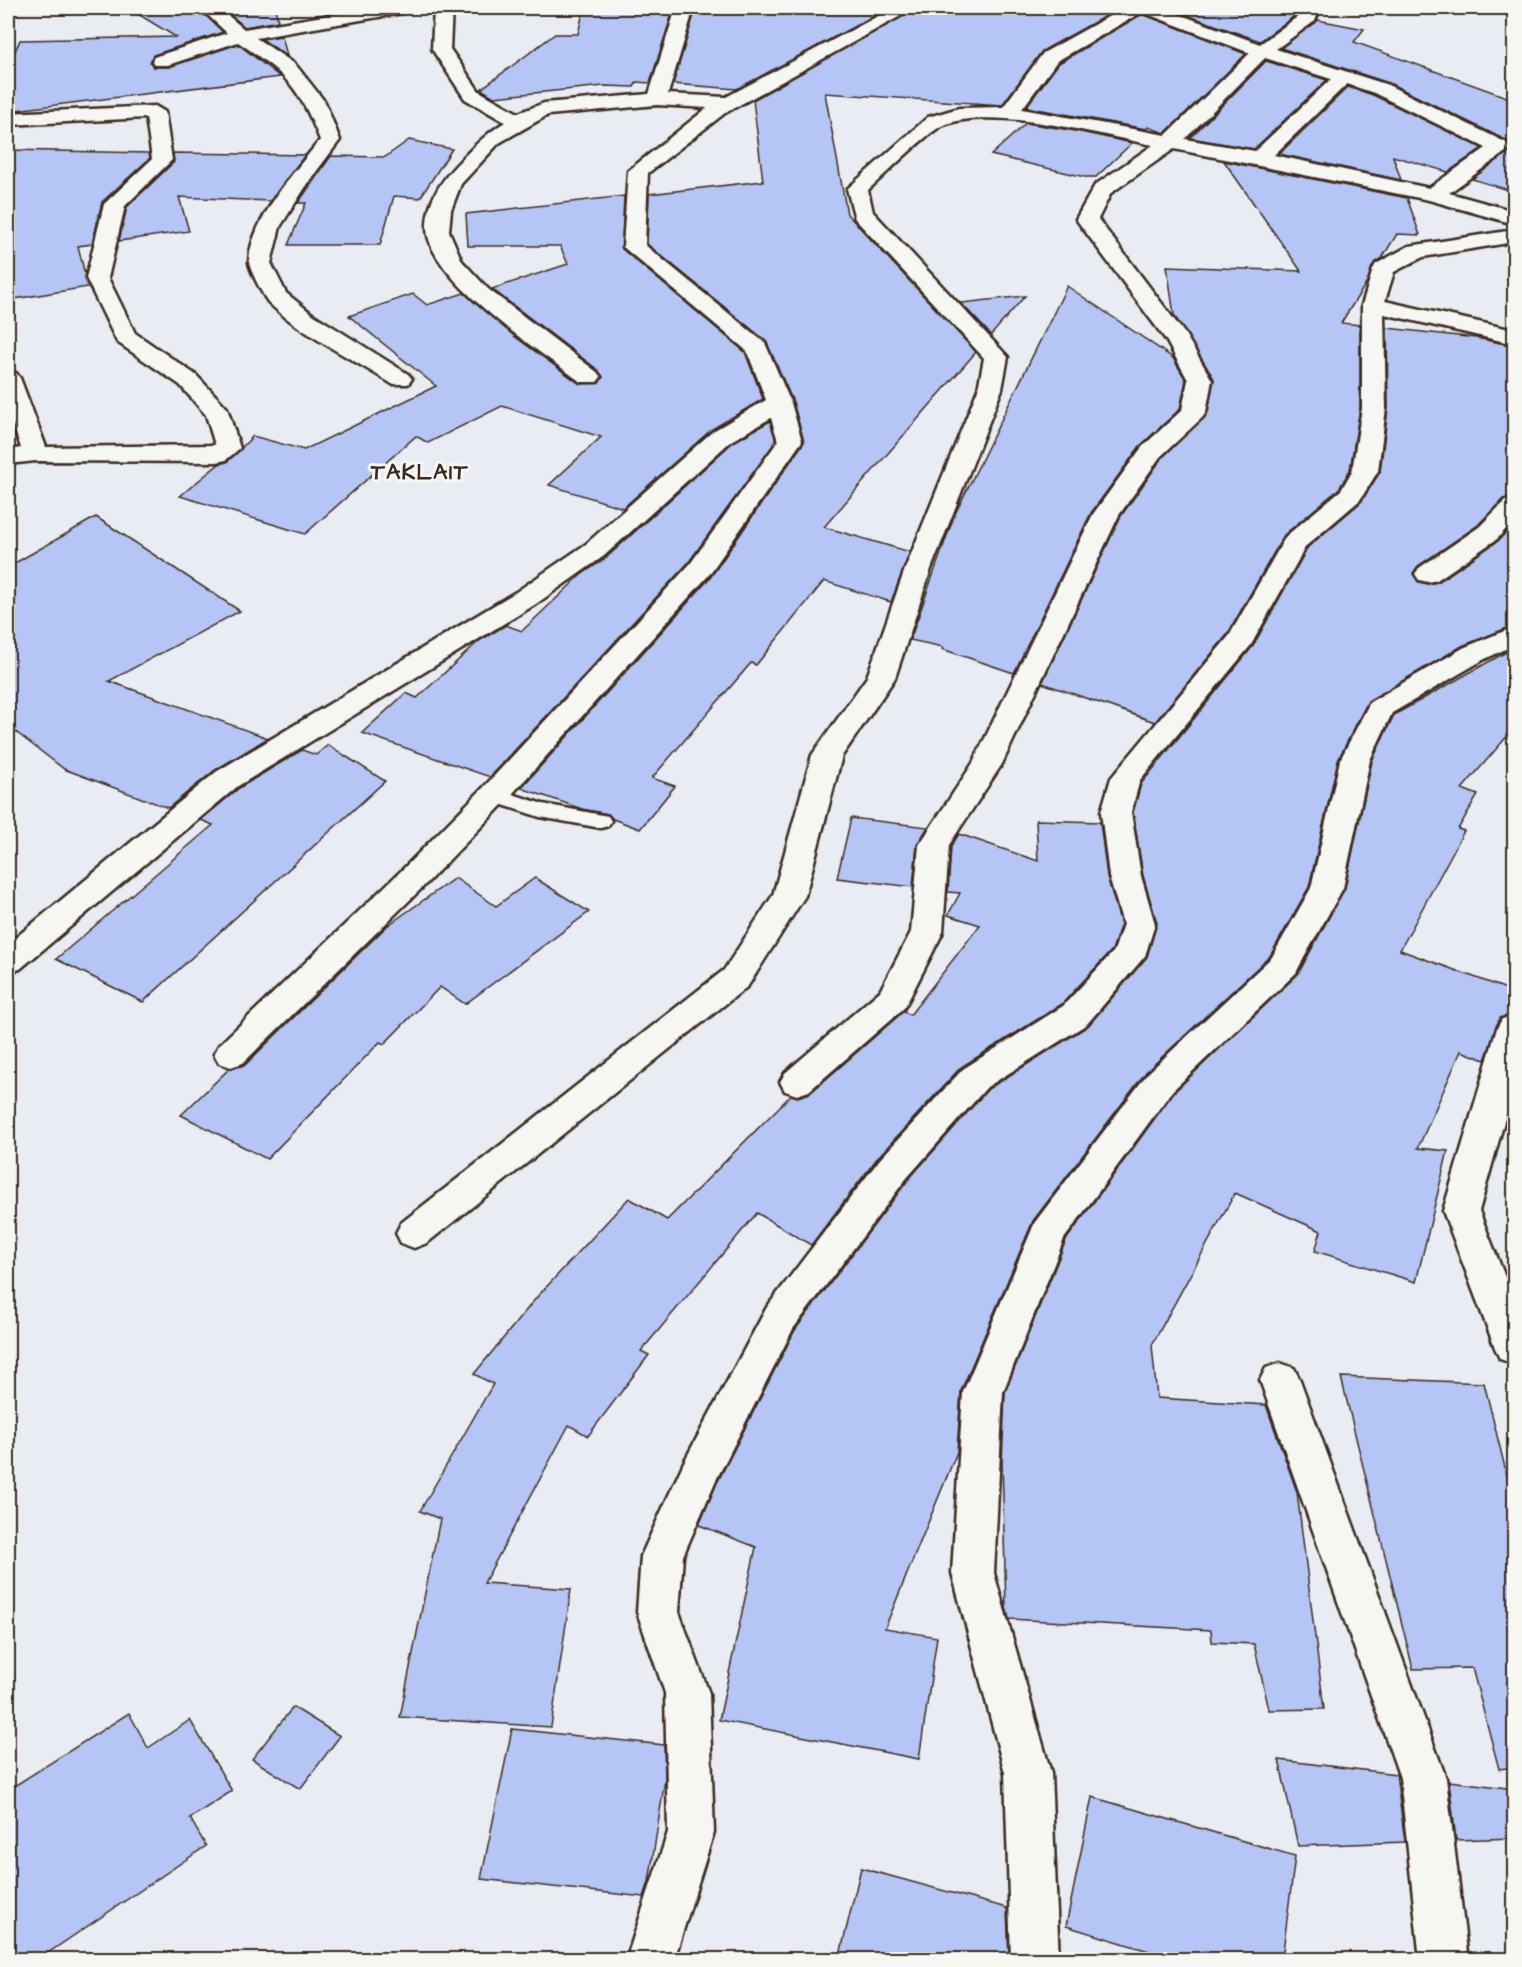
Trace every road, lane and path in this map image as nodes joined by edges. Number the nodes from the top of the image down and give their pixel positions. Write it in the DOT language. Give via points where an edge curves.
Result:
graph roads {
  1 [pos="209,8"];
  2 [pos="402,8"];
  3 [pos="443,8"];
  4 [pos="685,8"];
  5 [pos="906,8"];
  6 [pos="1136,8"];
  7 [pos="1147,8"];
  8 [pos="1208,8"];
  9 [pos="1311,8"];
  10 [pos="1207,30"];
  11 [pos="240,35"];
  12 [pos="1262,51"];
  13 [pos="161,61"];
  14 [pos="1344,77"];
  15 [pos="657,99"];
  16 [pos="729,103"];
  17 [pos="1009,113"];
  18 [pos="8,119"];
  19 [pos="519,122"];
  20 [pos="1169,143"];
  21 [pos="1259,158"];
  22 [pos="1433,195"];
  23 [pos="1515,218"];
  24 [pos="1515,236"];
  25 [pos="1373,305"];
  26 [pos="1515,337"];
  27 [pos="589,377"];
  28 [pos="8,378"];
  29 [pos="400,379"];
  30 [pos="779,403"];
  31 [pos="36,454"];
  32 [pos="8,457"];
  33 [pos="1515,506"];
  34 [pos="1428,574"];
  35 [pos="1515,635"];
  36 [pos="494,795"];
  37 [pos="602,821"];
  38 [pos="8,961"];
  39 [pos="1515,1028"];
  40 [pos="231,1054"];
  41 [pos="797,1082"];
  42 [pos="414,1233"];
  43 [pos="1515,1348"];
  44 [pos="1280,1380"];
  45 [pos="650,1959"];
  46 [pos="1035,1959"];
  47 [pos="1444,1959"];
  1 -- 11 [label="street"];
  2 -- 11 [label="street"];
  3 -- 19 [label="street" via="441,49 472,95"];
  4 -- 15 [label="street"];
  5 -- 16 [label="street"];
  6 -- 17 [label="street" via="1050,57"];
  7 -- 10 [label="street"];
  8 -- 10 [label="street"];
  9 -- 12 [label="street" via="1309,17"];
  10 -- 12 [label="street"];
  11 -- 13 [label="street"];
  11 -- 29 [label="street" via="288,68 315,102 330,141 269,227 260,262 276,297"];
  12 -- 14 [label="street"];
  12 -- 20 [label="street"];
  14 -- 21 [label="street"];
  14 -- 22 [label="street" via="1381,89 1500,147"];
  15 -- 16 [label="street"];
  15 -- 19 [label="street" via="544,109"];
  16 -- 30 [label="street" via="638,171 634,248 757,348"];
  17 -- 20 [label="street"];
  17 -- 42 [label="street" via="959,114 935,121 857,189 863,214 996,357 990,389 918,569 881,678 827,755 789,896 736,978"];
  18 -- 31 [label="street" via="155,112 162,160 115,204 97,278 125,336 195,388 218,413 228,448 217,455"];
  19 -- 27 [label="street" via="492,139 451,182 438,231 452,263 480,294"];
  20 -- 21 [label="street"];
  20 -- 41 [label="street" via="1102,189 1087,219 1183,349 1200,380 1194,412 1150,452 1106,514 987,764 934,845 927,932 892,999"];
  21 -- 22 [label="street"];
  22 -- 23 [label="street"];
  24 -- 25 [label="street" via="1417,250 1384,269"];
  25 -- 26 [label="street"];
  25 -- 45 [label="street" via="1374,408 1365,471 1351,495 1295,542 1241,639 1126,778 1116,812 1125,876 1139,924 1129,956 1075,1016 975,1078 893,1169 780,1318 698,1475 662,1556 658,1612 687,1693 691,1833"];
  28 -- 31 [label="street"];
  30 -- 36 [label="street" via="790,441 699,570"];
  30 -- 38 [label="street" via="722,436 595,550 526,598 227,779"];
  31 -- 32 [label="street"];
  33 -- 34 [label="street" via="1488,533"];
  35 -- 46 [label="street" via="1473,654 1380,708 1355,760 1327,888 1284,965 1161,1082 1048,1232 982,1392 973,1573 1028,1773"];
  36 -- 37 [label="lane" via="540,810"];
  36 -- 40 [label="street"];
  39 -- 43 [label="street" via="1461,1211"];
  44 -- 47 [label="street" via="1423,1778"];
}
